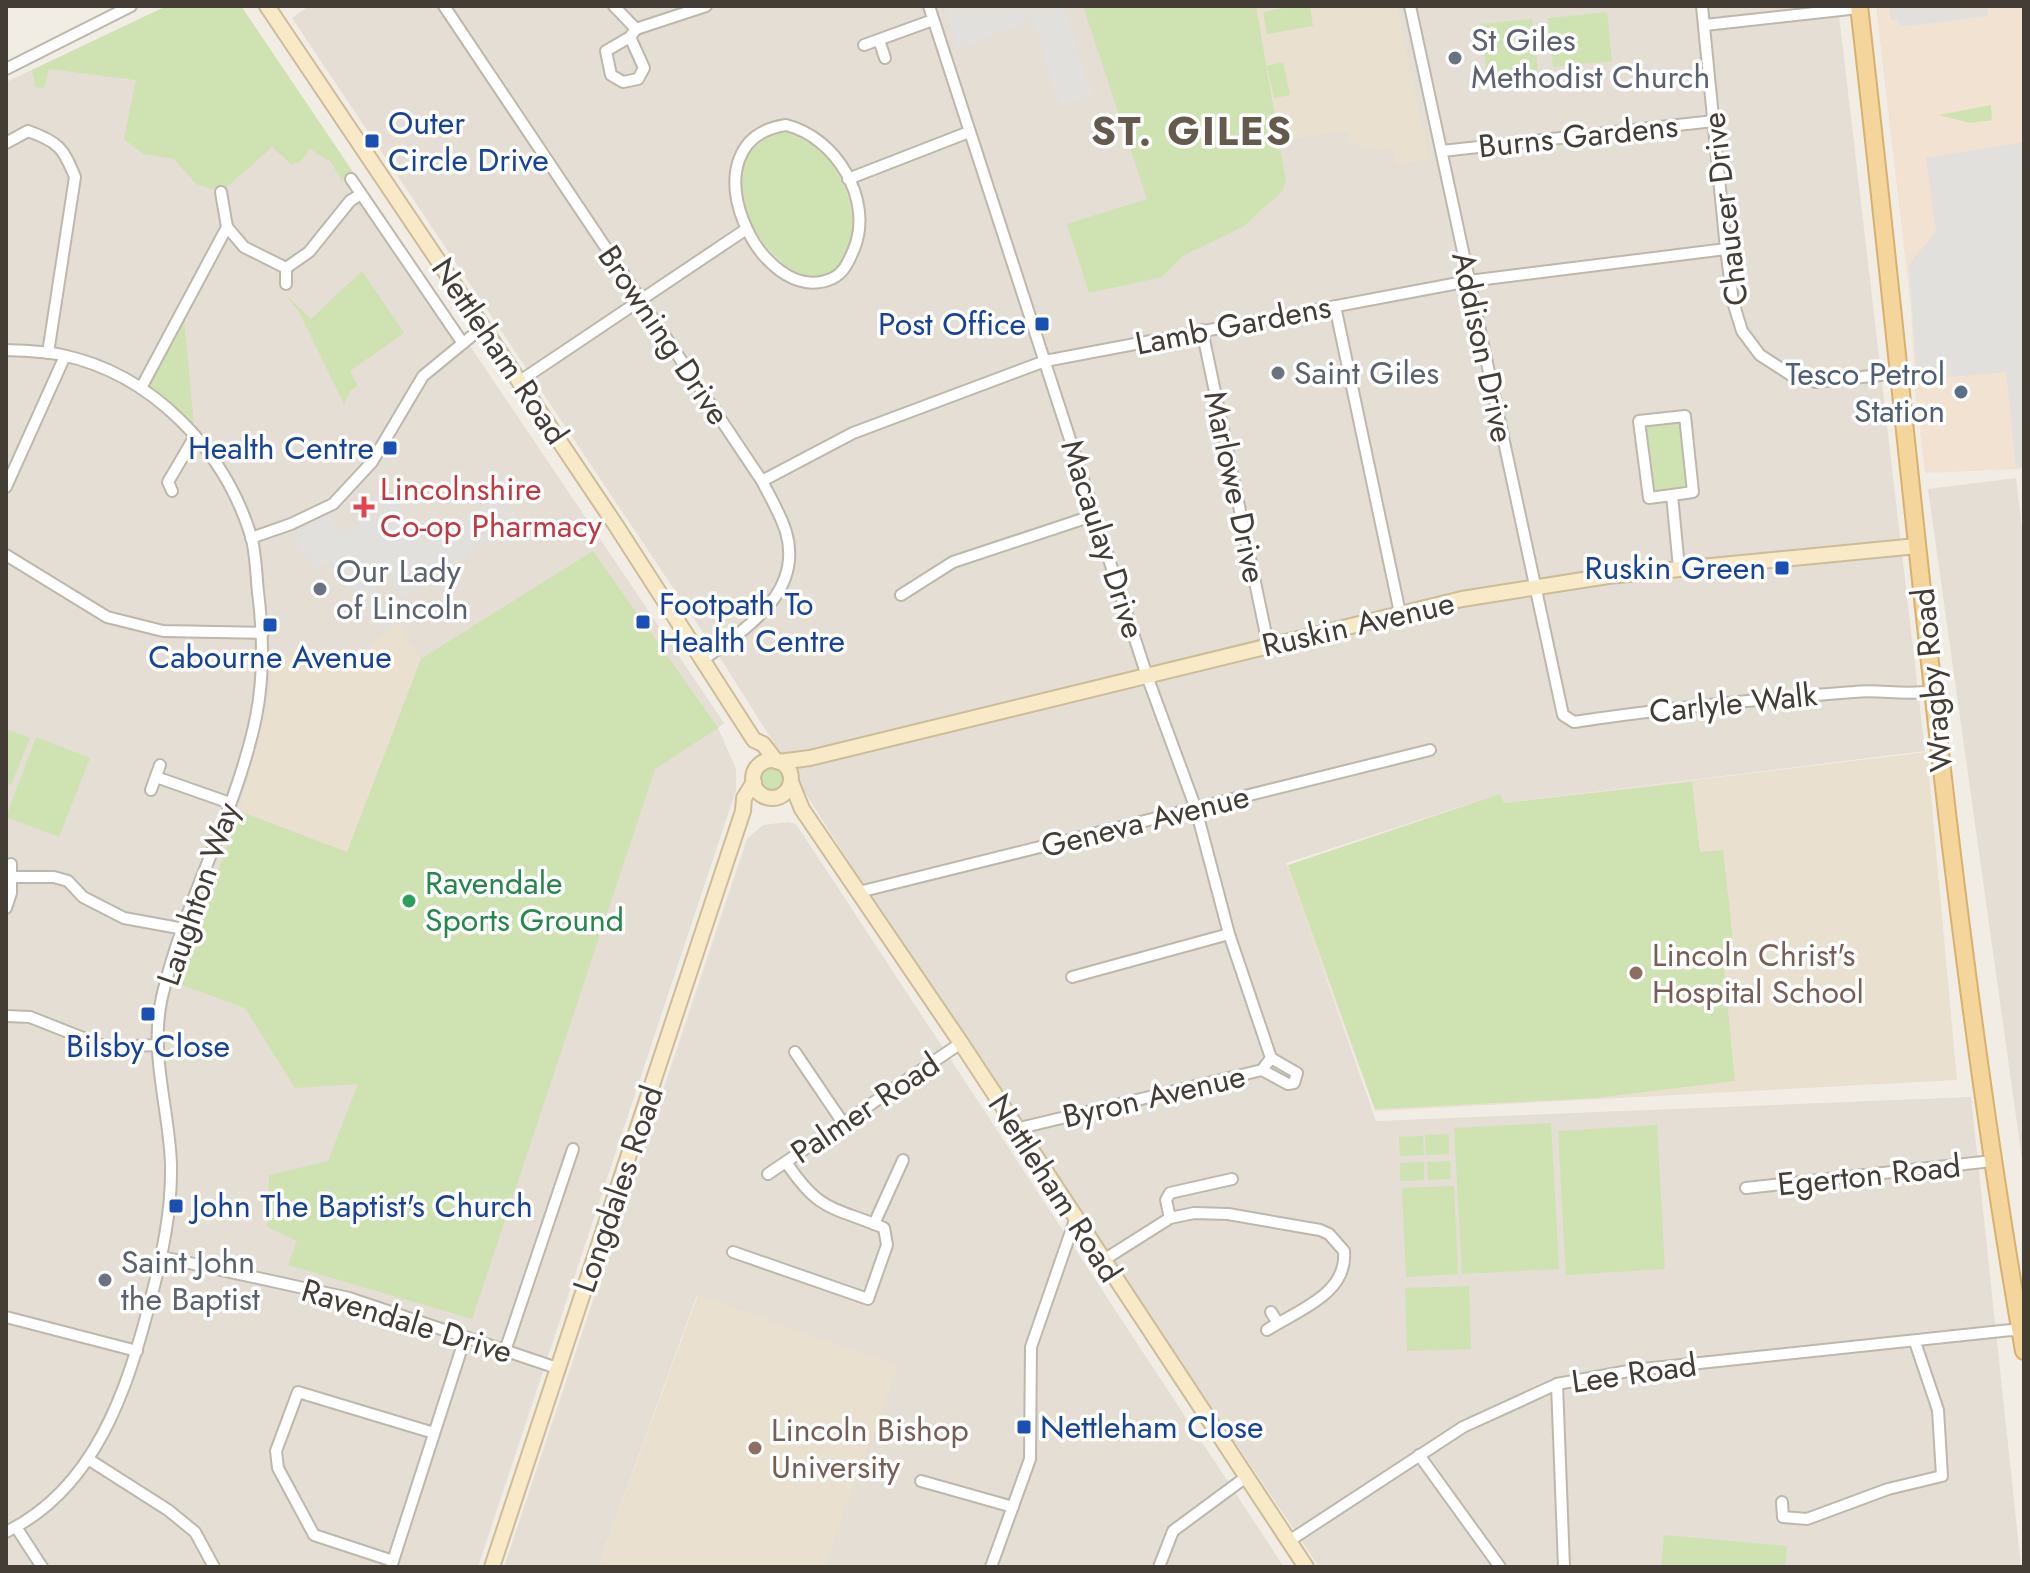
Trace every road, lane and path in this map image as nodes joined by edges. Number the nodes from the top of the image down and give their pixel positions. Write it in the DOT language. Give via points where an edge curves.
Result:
graph roads {
  1 [pos="131,6"];
  2 [pos="267,6"];
  3 [pos="444,6"];
  4 [pos="614,6"];
  5 [pos="706,6"];
  6 [pos="929,6"];
  7 [pos="1410,6"];
  8 [pos="1702,6"];
  9 [pos="1859,7"];
  10 [pos="933,20"];
  11 [pos="1705,25"];
  12 [pos="633,33"];
  13 [pos="879,40"];
  14 [pos="864,45"];
  15 [pos="885,58"];
  16 [pos="6,67"];
  17 [pos="1714,121"];
  18 [pos="969,132"];
  19 [pos="6,143"];
  20 [pos="1442,151"];
  21 [pos="351,179"];
  22 [pos="848,179"];
  23 [pos="221,192"];
  24 [pos="361,194"];
  25 [pos="227,227"];
  26 [pos="745,230"];
  27 [pos="1726,249"];
  28 [pos="286,268"];
  29 [pos="1469,281"];
  30 [pos="286,284"];
  31 [pos="640,301"];
  32 [pos="1335,306"];
  33 [pos="484,326"];
  34 [pos="1202,330"];
  35 [pos="462,342"];
  36 [pos="6,350"];
  37 [pos="48,353"];
  38 [pos="65,356"];
  39 [pos="1045,361"];
  40 [pos="1899,373"];
  41 [pos="520,381"];
  42 [pos="141,388"];
  43 [pos="195,436"];
  44 [pos="762,481"];
  45 [pos="166,485"];
  46 [pos="6,487"];
  47 [pos="1672,495"];
  48 [pos="1095,515"];
  49 [pos="251,538"];
  50 [pos="1917,546"];
  51 [pos="6,555"];
  52 [pos="1679,568"];
  53 [pos="1534,588"];
  54 [pos="901,595"];
  55 [pos="1400,613"];
  56 [pos="263,633"];
  57 [pos="1268,644"];
  58 [pos="704,659"];
  59 [pos="1147,676"];
  60 [pos="1557,688"];
  61 [pos="1933,691"];
  62 [pos="754,740"];
  63 [pos="1430,750"];
  64 [pos="810,758"];
  65 [pos="778,762"];
  66 [pos="160,765"];
  67 [pos="156,777"];
  68 [pos="755,777"];
  69 [pos="791,780"];
  70 [pos="151,790"];
  71 [pos="772,798"];
  72 [pos="230,803"];
  73 [pos="802,809"];
  74 [pos="1196,809"];
  75 [pos="743,811"];
  76 [pos="11,864"];
  77 [pos="12,877"];
  78 [pos="859,892"];
  79 [pos="6,908"];
  80 [pos="184,929"];
  81 [pos="1229,934"];
  82 [pos="1072,977"];
  83 [pos="6,1016"];
  84 [pos="961,1043"];
  85 [pos="158,1045"];
  86 [pos="795,1052"];
  87 [pos="1271,1058"];
  88 [pos="1262,1070"];
  89 [pos="843,1123"];
  90 [pos="1016,1129"];
  91 [pos="573,1149"];
  92 [pos="903,1160"];
  93 [pos="1992,1161"];
  94 [pos="786,1162"];
  95 [pos="768,1174"];
  96 [pos="1232,1179"];
  97 [pos="1746,1188"];
  98 [pos="1170,1218"];
  99 [pos="1075,1220"];
  100 [pos="874,1224"];
  101 [pos="733,1252"];
  102 [pos="162,1257"];
  103 [pos="1102,1261"];
  104 [pos="1271,1312"];
  105 [pos="6,1317"];
  106 [pos="1278,1323"];
  107 [pos="1267,1330"];
  108 [pos="2022,1332"];
  109 [pos="465,1338"];
  110 [pos="1915,1342"];
  111 [pos="137,1351"];
  112 [pos="505,1351"];
  113 [pos="2024,1351"];
  114 [pos="557,1368"];
  115 [pos="1557,1384"];
  116 [pos="434,1433"];
  117 [pos="1419,1455"];
  118 [pos="88,1459"];
  119 [pos="1246,1477"];
  120 [pos="921,1481"];
  121 [pos="1782,1502"];
  122 [pos="1013,1507"];
  123 [pos="11,1530"];
  124 [pos="1289,1541"];
  125 [pos="392,1564"];
  126 [pos="42,1567"];
  127 [pos="214,1567"];
  128 [pos="492,1567"];
  129 [pos="991,1567"];
  130 [pos="1159,1567"];
  131 [pos="1306,1567"];
  132 [pos="1500,1567"];
  133 [pos="1564,1567"];
  1 -- 16 [label="street"];
  2 -- 33 [label="main road, Nettleham Road"];
  3 -- 31 [label="street, Browning Drive"];
  4 -- 12 [label="street"];
  5 -- 12 [label="street"];
  6 -- 10 [label="street, Macaulay Drive"];
  7 -- 20 [label="street, Addison Drive"];
  8 -- 11 [label="street, Chaucer Drive"];
  9 -- 11 [label="street"];
  9 -- 40 [label="main road, Wragby Road"];
  10 -- 13 [label="street"];
  10 -- 18 [label="street, Macaulay Drive"];
  11 -- 17 [label="street, Chaucer Drive"];
  12 -- 12 [label="street" via="644,68 638,79 623,82 611,75 606,51"];
  13 -- 14 [label="street"];
  13 -- 15 [label="street"];
  17 -- 20 [label="street, Burns Gardens"];
  17 -- 27 [label="street, Chaucer Drive"];
  18 -- 22 [label="street"];
  18 -- 39 [label="street, Macaulay Drive"];
  19 -- 37 [label="street" via="28,131 50,139 65,151 75,177"];
  20 -- 29 [label="street, Addison Drive"];
  21 -- 24 [label="street"];
  22 -- 26 [label="street" via="859,213 858,239 848,265 836,277 818,283 802,280 769,259"];
  22 -- 26 [label="street" via="826,146 799,128 786,125 763,131 742,153 736,174"];
  23 -- 25 [label="street"];
  24 -- 28 [label="street" via="309,252"];
  24 -- 35 [label="street"];
  25 -- 28 [label="street" via="244,247"];
  25 -- 42 [label="street"];
  26 -- 31 [label="street"];
  27 -- 29 [label="street, Lamb Gardens"];
  27 -- 40 [label="street, Chaucer Drive" via="1742,331 1760,355 1791,375 1816,382"];
  28 -- 30 [label="street"];
  29 -- 32 [label="street, Lamb Gardens"];
  29 -- 53 [label="street, Addison Drive"];
  31 -- 41 [label="street"];
  31 -- 44 [label="street, Browning Drive"];
  32 -- 34 [label="street, Lamb Gardens"];
  32 -- 55 [label="street"];
  33 -- 35 [label="street"];
  33 -- 41 [label="main road, Nettleham Road"];
  34 -- 39 [label="street, Lamb Gardens"];
  34 -- 57 [label="street, Marlowe Drive"];
  35 -- 49 [label="street" via="423,376 372,462 333,504"];
  36 -- 37 [label="street, Laughton Way"];
  37 -- 38 [label="street, Laughton Way"];
  38 -- 42 [label="street, Laughton Way"];
  38 -- 46 [label="street"];
  39 -- 44 [label="street, Lamb Gardens" via="853,433"];
  39 -- 48 [label="street, Macaulay Drive"];
  40 -- 50 [label="main road, Wragby Road"];
  41 -- 58 [label="main road, Nettleham Road"];
  42 -- 43 [label="street, Laughton Way"];
  43 -- 45 [label="street"];
  43 -- 49 [label="street, Laughton Way" via="230,487"];
  44 -- 58 [label="street, Browning Drive" via="786,530 785,578 761,617"];
  47 -- 47 [label="street" via="1649,498 1639,421 1685,416 1693,492"];
  47 -- 52 [label="street"];
  48 -- 54 [label="street" via="953,562"];
  48 -- 59 [label="street, Macaulay Drive"];
  49 -- 56 [label="street, Laughton Way"];
  50 -- 52 [label="main road, Ruskin Avenue"];
  50 -- 61 [label="main road, Wragby Road"];
  51 -- 56 [label="street" via="107,617 163,631"];
  52 -- 53 [label="main road, Ruskin Avenue"];
  53 -- 55 [label="main road, Ruskin Avenue"];
  53 -- 60 [label="street, Addison Drive"];
  55 -- 57 [label="main road, Ruskin Avenue"];
  56 -- 72 [label="street, Laughton Way" via="256,717"];
  57 -- 59 [label="main road, Ruskin Avenue"];
  58 -- 62 [label="main road, Nettleham Road"];
  59 -- 64 [label="main road, Ruskin Avenue"];
  59 -- 74 [label="street, Macaulay Drive"];
  60 -- 61 [label="street, Carlyle Walk" via="1563,715 1574,722 1669,707 1859,691 1902,696"];
  61 -- 93 [label="main road, Wragby Road"];
  62 -- 65 [label="main road, Nettleham Road"];
  62 -- 68 [label="main road, Nettleham Road"];
  63 -- 74 [label="street, Geneva Avenue"];
  64 -- 65 [label="main road, Ruskin Avenue"];
  64 -- 69 [label="main road"];
  65 -- 68 [label="main road" via="766,762"];
  65 -- 69 [label="main road" via="788,769"];
  66 -- 67 [label="street"];
  67 -- 70 [label="street"];
  67 -- 72 [label="street"];
  68 -- 71 [label="main road" via="760,793"];
  68 -- 75 [label="main road, Longdales Road"];
  69 -- 71 [label="main road" via="786,792"];
  69 -- 73 [label="main road, Nettleham Road"];
  71 -- 73 [label="main road"];
  71 -- 75 [label="main road"];
  72 -- 80 [label="street, Laughton Way"];
  73 -- 78 [label="main road, Nettleham Road"];
  74 -- 78 [label="street, Geneva Avenue"];
  74 -- 81 [label="street, Macaulay Drive"];
  75 -- 114 [label="main road, Longdales Road"];
  76 -- 77 [label="street"];
  77 -- 79 [label="street"];
  77 -- 80 [label="street" via="68,881 83,897 124,918"];
  78 -- 84 [label="main road, Nettleham Road"];
  80 -- 85 [label="street, Laughton Way" via="162,995"];
  81 -- 82 [label="street"];
  81 -- 87 [label="street, Macaulay Drive"];
  83 -- 85 [label="street" via="30,1017 106,1047"];
  84 -- 89 [label="street, Palmer Road"];
  84 -- 90 [label="main road, Nettleham Road"];
  85 -- 102 [label="street, Laughton Way" via="171,1169"];
  86 -- 89 [label="street"];
  87 -- 88 [label="street"];
  87 -- 88 [label="street, Byron Avenue" via="1294,1068 1294,1083"];
  88 -- 90 [label="street, Byron Avenue"];
  89 -- 94 [label="street, Palmer Road"];
  90 -- 99 [label="main road, Nettleham Road"];
  91 -- 112 [label="street"];
  92 -- 100 [label="street"];
  93 -- 97 [label="street, Egerton Road"];
  93 -- 108 [label="main road, Wragby Road"];
  94 -- 95 [label="street, Palmer Road"];
  94 -- 100 [label="street" via="821,1203"];
  96 -- 98 [label="street" via="1170,1193"];
  98 -- 103 [label="street"];
  98 -- 106 [label="street" via="1228,1214 1320,1230 1338,1241 1344,1251 1343,1276"];
  99 -- 103 [label="main road, Nettleham Road"];
  99 -- 122 [label="street" via="1031,1347 1030,1459"];
  100 -- 101 [label="street" via="884,1228 887,1245 868,1299"];
  102 -- 109 [label="street, Ravendale Drive" via="349,1298"];
  102 -- 111 [label="street, Laughton Way"];
  103 -- 119 [label="main road, Nettleham Road"];
  104 -- 106 [label="street"];
  105 -- 111 [label="street"];
  106 -- 107 [label="street"];
  108 -- 110 [label="street, Lee Road"];
  108 -- 113 [label="main road, Wragby Road"];
  109 -- 112 [label="street, Ravendale Drive"];
  109 -- 116 [label="street"];
  110 -- 115 [label="street, Lee Road" via="1634,1370"];
  110 -- 121 [label="street" via="1938,1410 1942,1476 1888,1489 1807,1519 1783,1517"];
  111 -- 118 [label="street, Laughton Way" via="120,1403"];
  112 -- 114 [label="street, Ravendale Drive"];
  114 -- 128 [label="main road, Longdales Road"];
  115 -- 117 [label="street, Lee Road" via="1486,1415"];
  115 -- 133 [label="street"];
  116 -- 125 [label="street"];
  116 -- 125 [label="street" via="298,1392 276,1451 278,1468 314,1535"];
  117 -- 124 [label="street, Lee Road"];
  117 -- 132 [label="street"];
  118 -- 123 [label="street, Laughton Way" via="55,1496"];
  118 -- 127 [label="street" via="195,1532"];
  119 -- 124 [label="main road, Nettleham Road"];
  119 -- 130 [label="street" via="1173,1531"];
  120 -- 122 [label="street"];
  122 -- 129 [label="street"];
  123 -- 126 [label="street"];
  124 -- 131 [label="main road, Nettleham Road"];
}
